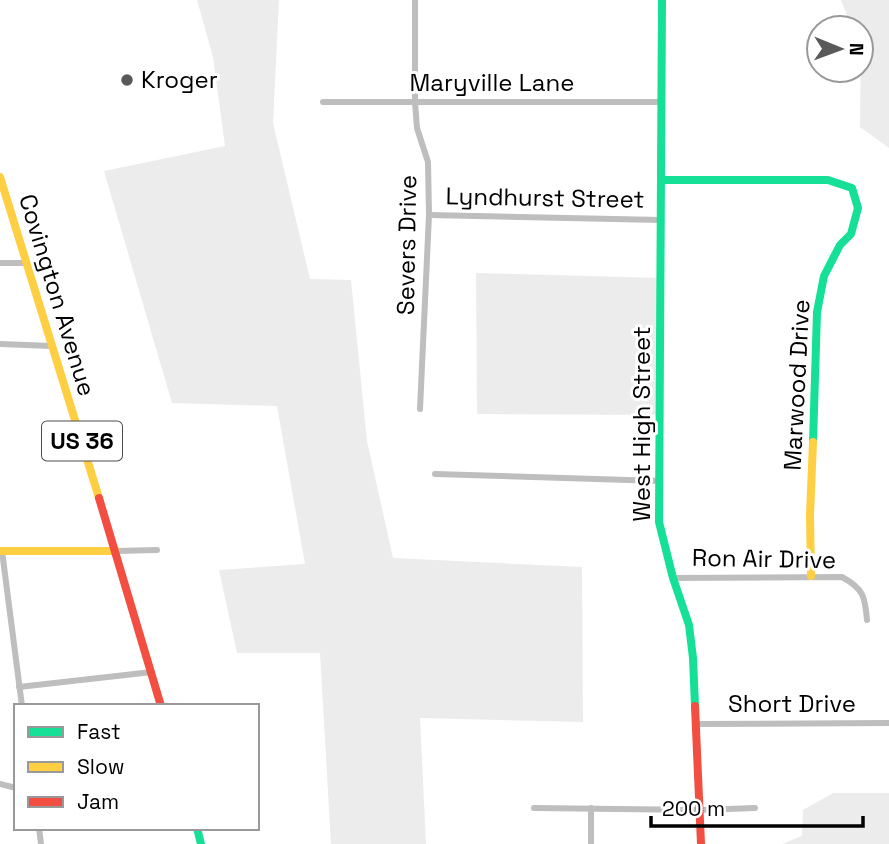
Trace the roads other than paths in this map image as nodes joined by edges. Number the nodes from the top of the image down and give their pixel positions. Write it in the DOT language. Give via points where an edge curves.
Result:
graph roads {
  1 [pos="415,0"];
  2 [pos="662,0"];
  3 [pos="323,102"];
  4 [pos="415,102"];
  5 [pos="662,102"];
  6 [pos="0,177"];
  7 [pos="662,180"];
  8 [pos="429,215"];
  9 [pos="661,220"];
  10 [pos="0,263"];
  11 [pos="26,263"];
  12 [pos="0,344"];
  13 [pos="52,345"];
  14 [pos="420,409"];
  15 [pos="435,474"];
  16 [pos="660,481"];
  17 [pos="157,550"];
  18 [pos="1,551"];
  19 [pos="116,551"];
  20 [pos="811,576"];
  21 [pos="673,578"];
  22 [pos="867,620"];
  23 [pos="152,672"];
  24 [pos="19,687"];
  25 [pos="22,704"];
  26 [pos="160,704"];
  27 [pos="889,723"];
  28 [pos="696,724"];
  29 [pos="534,808"];
  30 [pos="591,808"];
  31 [pos="755,808"];
  32 [pos="700,810"];
  33 [pos="591,844"];
  34 [pos="701,844"];
  1 -- 4 [label="street, Severs Drive"];
  2 -- 5 [label="street, West High Street"];
  3 -- 4 [label="street, Maryville Lane"];
  4 -- 5 [label="street, Maryville Lane"];
  4 -- 8 [label="street, Severs Drive" via="417,128 428,162"];
  5 -- 7 [label="street, West High Street"];
  6 -- 11 [label="street, Covington Avenue / US 36"];
  7 -- 9 [label="street, West High Street"];
  7 -- 20 [label="street, Marwood Drive" via="828,180 852,188 858,208 852,234 840,245 824,276 817,312"];
  8 -- 9 [label="street, Lyndhurst Street"];
  8 -- 14 [label="street, Severs Drive"];
  9 -- 16 [label="street, West High Street"];
  10 -- 11 [label="street"];
  11 -- 13 [label="street, Covington Avenue / US 36"];
  12 -- 13 [label="street"];
  13 -- 19 [label="street, Covington Avenue / US 36"];
  15 -- 16 [label="street"];
  16 -- 21 [label="street, West High Street" via="659,522"];
  17 -- 19 [label="street"];
  18 -- 19 [label="street"];
  18 -- 24 [label="street"];
  19 -- 23 [label="street, Covington Avenue / US 36"];
  20 -- 21 [label="street, Ron Air Drive"];
  20 -- 22 [label="street, Ron Air Drive" via="842,577 856,585 865,598"];
  21 -- 28 [label="street, West High Street" via="689,625"];
  23 -- 24 [label="street"];
  23 -- 26 [label="street, Covington Avenue / US 36"];
  24 -- 25 [label="street"];
  27 -- 28 [label="street, Short Drive"];
  28 -- 32 [label="street, West High Street"];
  29 -- 30 [label="street"];
  30 -- 32 [label="street"];
  30 -- 33 [label="street"];
  31 -- 32 [label="street"];
  32 -- 34 [label="street, West High Street"];
}
